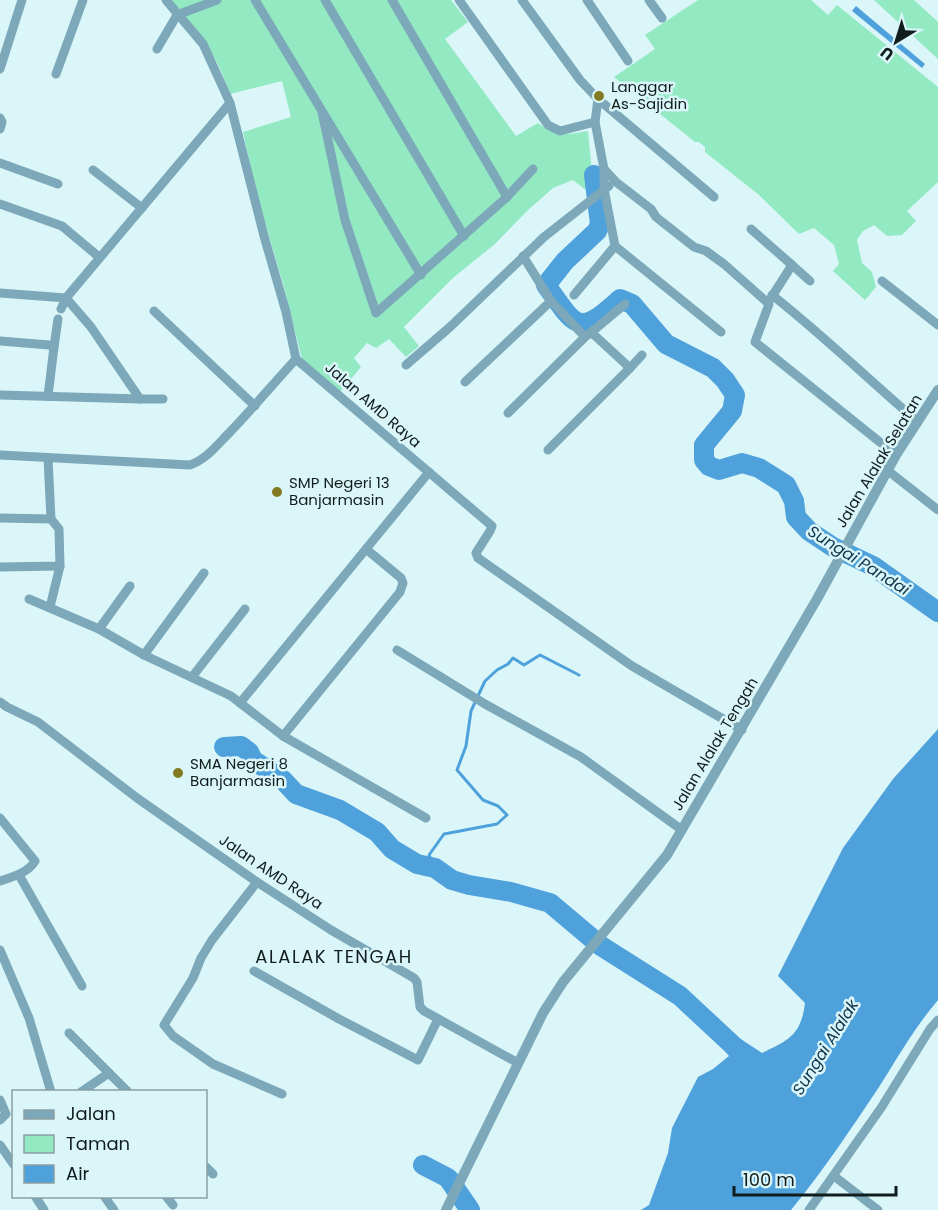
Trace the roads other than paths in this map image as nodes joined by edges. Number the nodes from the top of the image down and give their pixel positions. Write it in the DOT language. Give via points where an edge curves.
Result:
graph roads {
  1 [pos="22,0"];
  2 [pos="83,0"];
  3 [pos="166,0"];
  4 [pos="217,0"];
  5 [pos="255,0"];
  6 [pos="325,0"];
  7 [pos="392,0"];
  8 [pos="459,0"];
  9 [pos="522,0"];
  10 [pos="587,0"];
  11 [pos="649,0"];
  12 [pos="177,15"];
  13 [pos="662,18"];
  14 [pos="5,32"];
  15 [pos="157,50"];
  16 [pos="628,61"];
  17 [pos="0,69"];
  18 [pos="56,74"];
  19 [pos="598,99"];
  20 [pos="230,103"];
  21 [pos="322,112"];
  22 [pos="0,118"];
  23 [pos="595,122"];
  24 [pos="0,129"];
  25 [pos="0,163"];
  26 [pos="533,169"];
  27 [pos="604,169"];
  28 [pos="93,170"];
  29 [pos="616,182"];
  30 [pos="58,184"];
  31 [pos="599,192"];
  32 [pos="507,196"];
  33 [pos="714,197"];
  34 [pos="0,204"];
  35 [pos="141,208"];
  36 [pos="751,229"];
  37 [pos="464,236"];
  38 [pos="615,246"];
  39 [pos="99,256"];
  40 [pos="523,256"];
  41 [pos="792,265"];
  42 [pos="421,275"];
  43 [pos="810,281"];
  44 [pos="882,281"];
  45 [pos="0,293"];
  46 [pos="574,295"];
  47 [pos="66,298"];
  48 [pos="771,299"];
  49 [pos="551,301"];
  50 [pos="625,304"];
  51 [pos="61,309"];
  52 [pos="154,311"];
  53 [pos="58,319"];
  54 [pos="938,325"];
  55 [pos="720,332"];
  56 [pos="588,335"];
  57 [pos="0,341"];
  58 [pos="54,347"];
  59 [pos="642,355"];
  60 [pos="296,358"];
  61 [pos="406,365"];
  62 [pos="630,368"];
  63 [pos="465,382"];
  64 [pos="938,390"];
  65 [pos="0,394"];
  66 [pos="48,396"];
  67 [pos="140,399"];
  68 [pos="163,399"];
  69 [pos="255,406"];
  70 [pos="508,413"];
  71 [pos="918,422"];
  72 [pos="548,450"];
  73 [pos="0,455"];
  74 [pos="896,455"];
  75 [pos="48,458"];
  76 [pos="887,470"];
  77 [pos="429,472"];
  78 [pos="938,510"];
  79 [pos="0,518"];
  80 [pos="51,519"];
  81 [pos="366,549"];
  82 [pos="844,550"];
  83 [pos="60,566"];
  84 [pos="0,567"];
  85 [pos="204,573"];
  86 [pos="130,586"];
  87 [pos="29,599"];
  88 [pos="50,607"];
  89 [pos="245,609"];
  90 [pos="99,629"];
  91 [pos="397,650"];
  92 [pos="144,655"];
  93 [pos="192,677"];
  94 [pos="0,702"];
  95 [pos="240,703"];
  96 [pos="742,730"];
  97 [pos="283,736"];
  98 [pos="0,818"];
  99 [pos="426,818"];
  100 [pos="682,830"];
  101 [pos="19,874"];
  102 [pos="0,882"];
  103 [pos="257,882"];
  104 [pos="0,950"];
  105 [pos="254,971"];
  106 [pos="82,986"];
  107 [pos="438,1018"];
  108 [pos="938,1020"];
  109 [pos="69,1033"];
  110 [pos="518,1062"];
  111 [pos="109,1073"];
  112 [pos="50,1090"];
  113 [pos="84,1090"];
  114 [pos="126,1090"];
  115 [pos="282,1094"];
  116 [pos="0,1100"];
  117 [pos="0,1120"];
  118 [pos="0,1145"];
  119 [pos="12,1162"];
  120 [pos="834,1176"];
  121 [pos="105,1198"];
  122 [pos="167,1198"];
  123 [pos="172,1205"];
  124 [pos="114,1210"];
  125 [pos="446,1210"];
  126 [pos="809,1210"];
  127 [pos="878,1210"];
  1 -- 14 [label="street"];
  2 -- 18 [label="street"];
  3 -- 12 [label="street"];
  4 -- 12 [label="street"];
  5 -- 21 [label="street"];
  6 -- 37 [label="street"];
  7 -- 32 [label="street"];
  8 -- 23 [label="street" via="548,125 560,131"];
  9 -- 19 [label="street"];
  10 -- 16 [label="street"];
  11 -- 13 [label="street"];
  12 -- 15 [label="street"];
  12 -- 20 [label="street" via="203,44"];
  14 -- 17 [label="street"];
  19 -- 23 [label="street"];
  19 -- 33 [label="street"];
  20 -- 35 [label="street"];
  20 -- 60 [label="street"];
  21 -- 42 [label="street"];
  21 -- 42 [label="street" via="345,220 376,313"];
  22 -- 24 [label="street"];
  23 -- 27 [label="street"];
  25 -- 30 [label="street"];
  26 -- 32 [label="street"];
  27 -- 29 [label="street"];
  27 -- 31 [label="street"];
  28 -- 35 [label="street"];
  29 -- 31 [label="street"];
  29 -- 48 [label="street" via="694,247 706,251"];
  31 -- 38 [label="street"];
  31 -- 40 [label="street"];
  32 -- 37 [label="street"];
  34 -- 39 [label="street" via="62,226"];
  35 -- 39 [label="street"];
  36 -- 41 [label="street"];
  37 -- 42 [label="street"];
  38 -- 46 [label="street"];
  38 -- 55 [label="street"];
  39 -- 47 [label="street"];
  40 -- 49 [label="street"];
  40 -- 61 [label="street"];
  41 -- 43 [label="street"];
  41 -- 48 [label="street"];
  44 -- 54 [label="street"];
  45 -- 47 [label="street"];
  47 -- 51 [label="street"];
  47 -- 67 [label="street" via="91,327"];
  48 -- 71 [label="street" via="815,329"];
  48 -- 74 [label="street" via="755,342"];
  49 -- 56 [label="street"];
  49 -- 63 [label="street"];
  50 -- 56 [label="street"];
  52 -- 69 [label="street"];
  53 -- 58 [label="street"];
  56 -- 62 [label="street"];
  56 -- 70 [label="street"];
  57 -- 58 [label="street"];
  58 -- 66 [label="street"];
  59 -- 62 [label="street"];
  60 -- 69 [label="street"];
  60 -- 77 [label="street, Jalan AMD Raya"];
  62 -- 72 [label="street"];
  64 -- 71 [label="street, Jalan Alalak Selatan"];
  65 -- 66 [label="street"];
  66 -- 67 [label="street"];
  67 -- 68 [label="street"];
  69 -- 75 [label="street" via="199,462 190,465"];
  71 -- 74 [label="street, Jalan Alalak Selatan"];
  73 -- 75 [label="street"];
  74 -- 76 [label="street, Jalan Alalak Selatan"];
  75 -- 80 [label="street"];
  76 -- 78 [label="street"];
  76 -- 82 [label="street, Jalan Alalak Selatan"];
  77 -- 81 [label="street"];
  77 -- 96 [label="street, Jalan AMD Raya" via="492,526 476,552 478,558 632,666"];
  79 -- 80 [label="street"];
  80 -- 83 [label="street" via="59,529"];
  81 -- 95 [label="street"];
  81 -- 97 [label="street" via="404,583"];
  82 -- 96 [label="street, Jalan Alalak Tengah"];
  83 -- 84 [label="street"];
  83 -- 88 [label="street"];
  85 -- 92 [label="street"];
  86 -- 90 [label="street"];
  87 -- 88 [label="street"];
  88 -- 90 [label="street"];
  89 -- 93 [label="street"];
  90 -- 92 [label="street"];
  91 -- 100 [label="street" via="477,700 581,757"];
  92 -- 93 [label="street"];
  93 -- 95 [label="street"];
  94 -- 103 [label="street, Jalan AMD Raya" via="38,722"];
  95 -- 97 [label="street"];
  96 -- 100 [label="street, Jalan Alalak Tengah"];
  97 -- 99 [label="street"];
  98 -- 101 [label="street" via="35,861"];
  100 -- 110 [label="street, Jalan Alalak Tengah" via="667,855 563,982"];
  101 -- 102 [label="street"];
  101 -- 106 [label="street"];
  103 -- 107 [label="street, Jalan AMD Raya" via="414,978 420,1007"];
  103 -- 115 [label="street" via="212,940 164,1025 213,1065"];
  104 -- 112 [label="street" via="29,1018"];
  105 -- 107 [label="street" via="418,1060"];
  107 -- 110 [label="street, Jalan AMD Raya"];
  108 -- 120 [label="street"];
  109 -- 111 [label="street"];
  110 -- 125 [label="street, Jalan Alalak Tengah"];
  111 -- 113 [label="street"];
  111 -- 114 [label="street"];
  116 -- 117 [label="street" via="6,1114"];
  118 -- 119 [label="street"];
  120 -- 126 [label="street"];
  120 -- 127 [label="street"];
  121 -- 124 [label="street"];
  122 -- 123 [label="street"];
}
